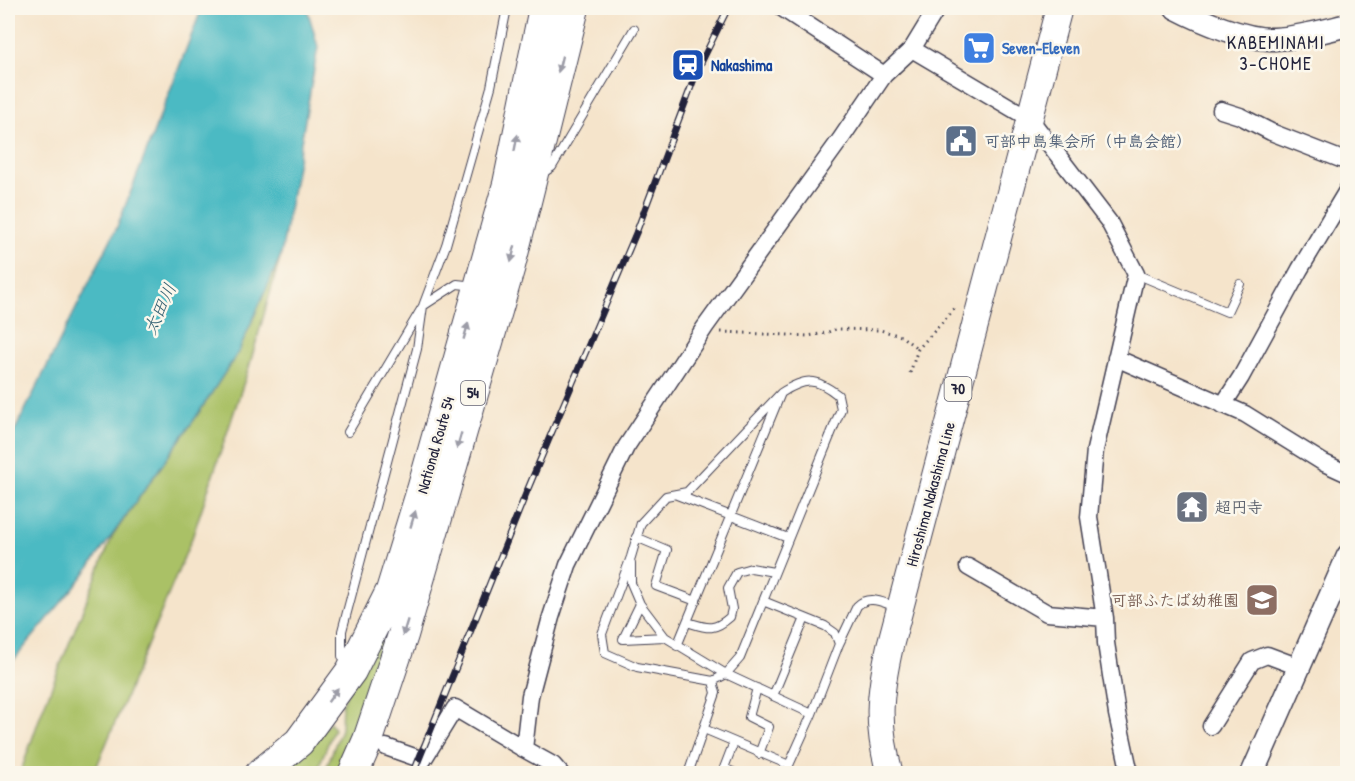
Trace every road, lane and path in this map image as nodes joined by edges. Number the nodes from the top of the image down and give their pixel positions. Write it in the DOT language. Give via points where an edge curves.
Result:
graph roads {
  1 [pos="507,8"];
  2 [pos="544,8"];
  3 [pos="574,8"];
  4 [pos="782,8"];
  5 [pos="937,8"];
  6 [pos="1059,8"];
  7 [pos="1176,8"];
  8 [pos="1347,25"];
  9 [pos="634,29"];
  10 [pos="912,49"];
  11 [pos="884,75"];
  12 [pos="1221,110"];
  13 [pos="1030,119"];
  14 [pos="1347,162"];
  15 [pos="531,179"];
  16 [pos="1347,189"];
  17 [pos="1136,274"];
  18 [pos="1240,284"];
  19 [pos="479,287"];
  20 [pos="984,293"];
  21 [pos="423,306"];
  22 [pos="705,327"];
  23 [pos="918,349"];
  24 [pos="1116,358"];
  25 [pos="910,373"];
  26 [pos="781,393"];
  27 [pos="1223,405"];
  28 [pos="348,432"];
  29 [pos="1347,474"];
  30 [pos="677,494"];
  31 [pos="731,515"];
  32 [pos="636,537"];
  33 [pos="788,538"];
  34 [pos="1347,556"];
  35 [pos="630,557"];
  36 [pos="968,567"];
  37 [pos="774,572"];
  38 [pos="696,601"];
  39 [pos="763,602"];
  40 [pos="640,604"];
  41 [pos="900,608"];
  42 [pos="805,618"];
  43 [pos="1105,618"];
  44 [pos="687,622"];
  45 [pos="665,637"];
  46 [pos="839,644"];
  47 [pos="677,646"];
  48 [pos="342,656"];
  49 [pos="1299,667"];
  50 [pos="726,674"];
  51 [pos="713,681"];
  52 [pos="757,688"];
  53 [pos="773,696"];
  54 [pos="812,714"];
  55 [pos="1211,726"];
  56 [pos="704,729"];
  57 [pos="734,742"];
  58 [pos="386,747"];
  59 [pos="524,749"];
  60 [pos="759,754"];
  61 [pos="787,769"];
  62 [pos="260,774"];
  63 [pos="353,774"];
  64 [pos="561,774"];
  65 [pos="688,774"];
  66 [pos="737,774"];
  67 [pos="890,774"];
  68 [pos="1130,774"];
  69 [pos="1252,774"];
  1 -- 21 [label="lane" via="490,87 446,245"];
  19 -- 2 [label="highway, National Route 54 / 54, one-way" via="508,184"];
  3 -- 15 [label="highway, National Route 54 / 54, one-way"];
  4 -- 11 [label="street"];
  5 -- 10 [label="street"];
  6 -- 13 [label="main road, Hiroshima Nakashima Line / 70"];
  7 -- 8 [label="street" via="1238,33 1271,39 1306,36"];
  9 -- 15 [label="lane" via="552,167"];
  10 -- 11 [label="street"];
  10 -- 13 [label="street"];
  11 -- 22 [label="street"];
  12 -- 14 [label="street"];
  13 -- 17 [label="street" via="1109,222"];
  13 -- 20 [label="main road, Hiroshima Nakashima Line / 70"];
  15 -- 63 [label="highway, National Route 54 / 54, one-way" via="510,266 403,635"];
  16 -- 27 [label="street"];
  17 -- 18 [label="lane" via="1227,312"];
  17 -- 24 [label="street"];
  19 -- 21 [label="lane" via="457,284"];
  62 -- 19 [label="highway, National Route 54 / 54, one-way" via="299,742 351,671 391,591"];
  20 -- 23 [label="path" via="972,293 965,298"];
  20 -- 41 [label="main road, Hiroshima Nakashima Line / 70"];
  21 -- 28 [label="lane"];
  21 -- 48 [label="lane" via="417,350 342,632"];
  22 -- 23 [label="path" via="724,333 800,336 836,329 880,330 901,336"];
  22 -- 59 [label="street" via="626,447 568,565 530,696"];
  23 -- 25 [label="path"];
  24 -- 27 [label="street"];
  24 -- 43 [label="street" via="1095,450 1089,517"];
  26 -- 30 [label="lane" via="687,492"];
  26 -- 31 [label="lane"];
  26 -- 33 [label="lane" via="800,381 811,381 826,385 838,395 841,409"];
  27 -- 29 [label="street"];
  30 -- 31 [label="lane"];
  30 -- 32 [label="lane" via="666,496 641,523"];
  31 -- 33 [label="lane"];
  31 -- 38 [label="lane"];
  32 -- 35 [label="lane"];
  32 -- 38 [label="lane" via="667,550 656,586"];
  33 -- 37 [label="lane"];
  34 -- 49 [label="street"];
  35 -- 40 [label="lane" via="631,583"];
  35 -- 51 [label="lane" via="602,633 605,653 637,668"];
  36 -- 43 [label="street" via="1047,613"];
  37 -- 39 [label="lane"];
  37 -- 44 [label="lane" via="751,568 737,572 728,588 730,618 720,626 709,628"];
  38 -- 44 [label="lane"];
  39 -- 42 [label="lane"];
  39 -- 50 [label="lane" via="740,658"];
  40 -- 45 [label="lane"];
  40 -- 45 [label="lane" via="623,639"];
  41 -- 46 [label="lane" via="875,600 862,601"];
  41 -- 67 [label="main road, Hiroshima Nakashima Line / 70" via="881,687 883,748"];
  42 -- 46 [label="lane" via="835,633"];
  42 -- 53 [label="lane"];
  43 -- 68 [label="street" via="1117,714"];
  44 -- 47 [label="lane"];
  45 -- 47 [label="lane"];
  46 -- 54 [label="lane"];
  47 -- 50 [label="lane"];
  49 -- 55 [label="street" via="1267,655 1252,661"];
  49 -- 69 [label="street"];
  50 -- 51 [label="lane"];
  50 -- 52 [label="lane"];
  51 -- 56 [label="lane" via="716,693"];
  52 -- 53 [label="lane"];
  52 -- 60 [label="lane" via="749,717 770,727"];
  53 -- 54 [label="lane"];
  54 -- 61 [label="lane"];
  56 -- 57 [label="lane"];
  56 -- 65 [label="lane"];
  57 -- 60 [label="lane"];
  57 -- 66 [label="lane" via="724,768"];
  58 -- 59 [label="street" via="423,760 455,708"];
  59 -- 64 [label="street"];
  60 -- 61 [label="lane"];
}
